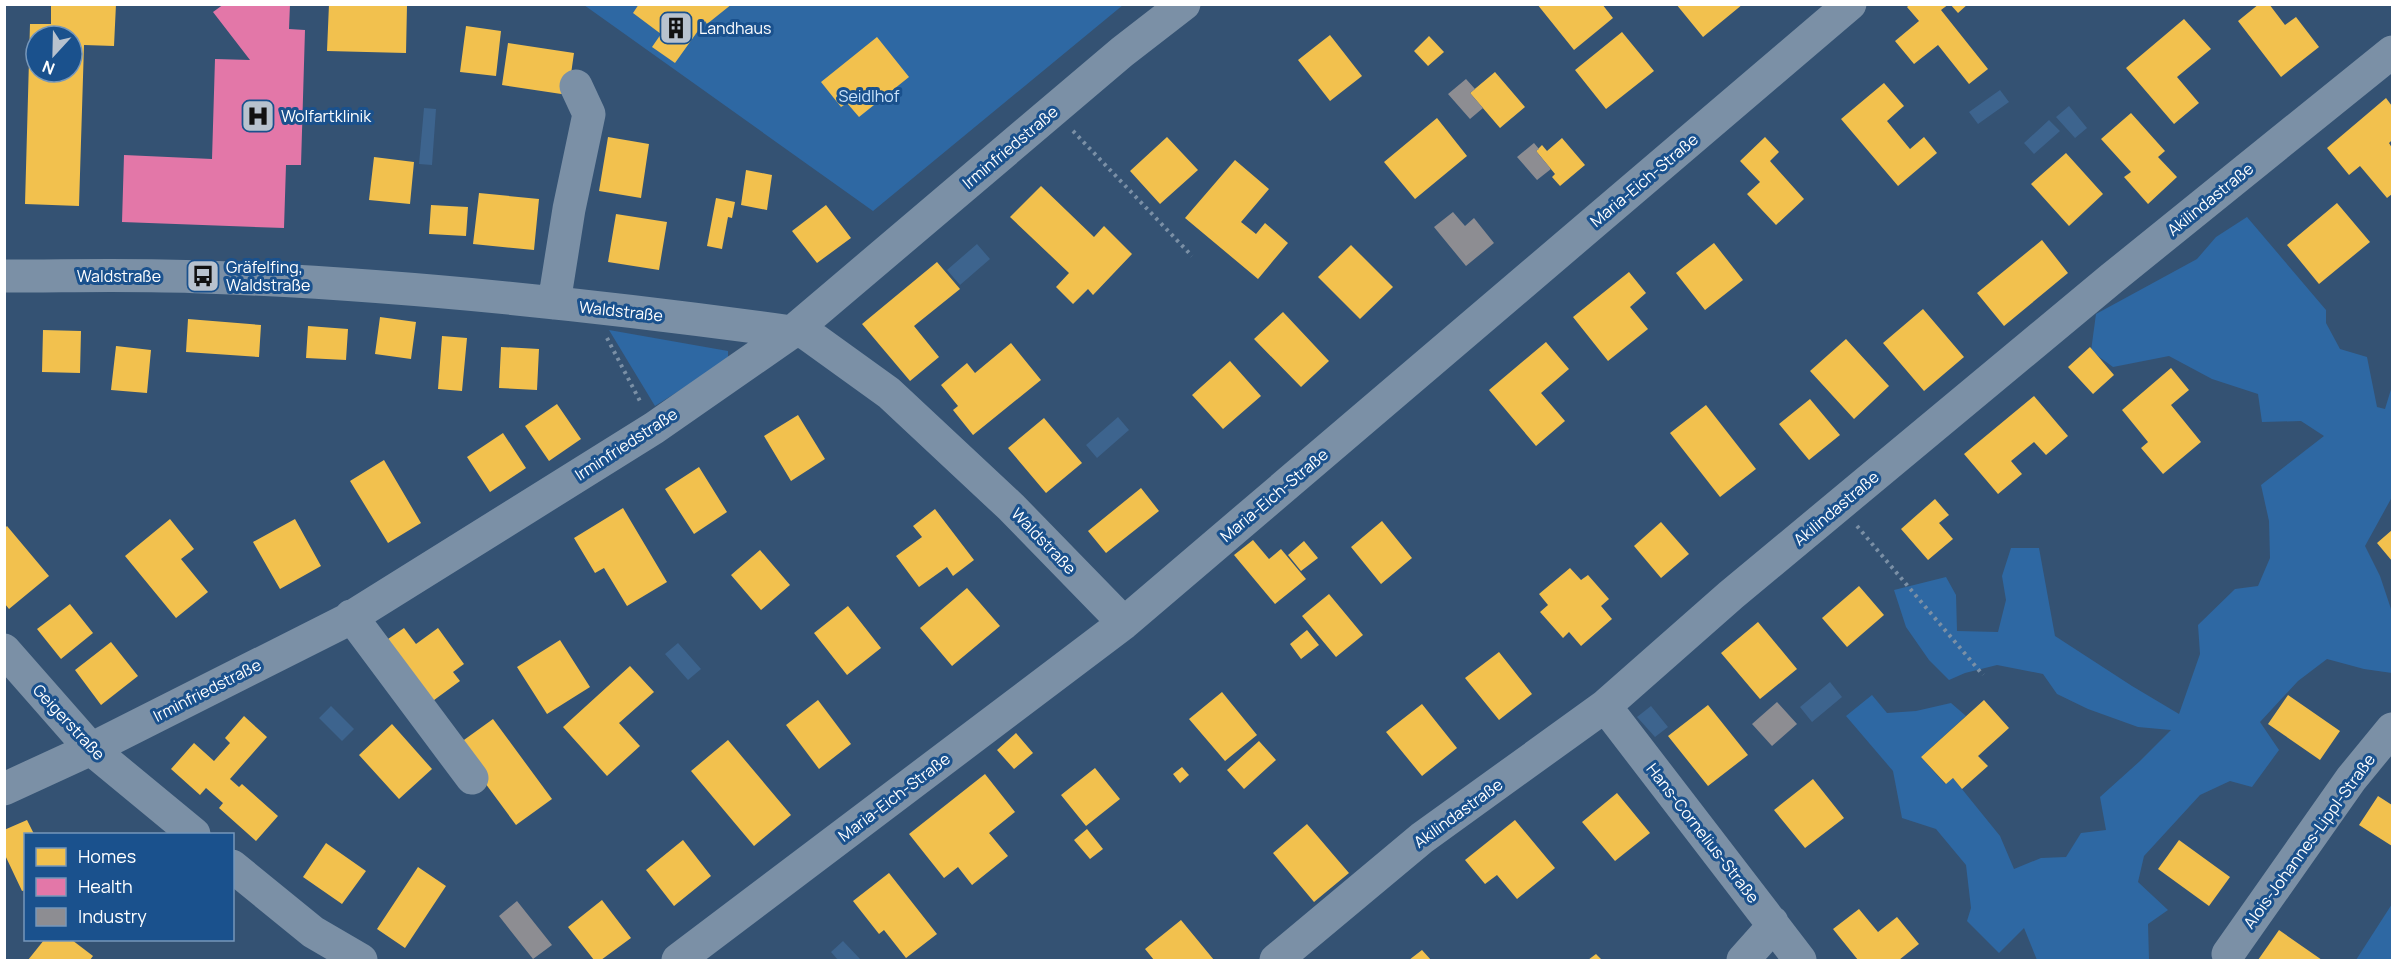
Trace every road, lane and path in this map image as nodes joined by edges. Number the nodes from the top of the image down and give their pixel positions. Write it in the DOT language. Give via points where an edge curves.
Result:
graph roads {
  1 [pos="1184,4"];
  2 [pos="1850,4"];
  3 [pos="2392,52"];
  4 [pos="576,86"];
  5 [pos="1053,110"];
  6 [pos="1192,256"];
  7 [pos="4,276"];
  8 [pos="554,303"];
  9 [pos="590,307"];
  10 [pos="792,332"];
  11 [pos="654,428"];
  12 [pos="1840,505"];
  13 [pos="351,616"];
  14 [pos="1124,623"];
  15 [pos="4,650"];
  16 [pos="1983,675"];
  17 [pos="1605,706"];
  18 [pos="2392,729"];
  19 [pos="91,749"];
  20 [pos="472,778"];
  21 [pos="4,789"];
  22 [pos="193,833"];
  23 [pos="234,868"];
  24 [pos="1772,922"];
  25 [pos="2228,954"];
  26 [pos="361,960"];
  27 [pos="678,960"];
  28 [pos="1276,960"];
  29 [pos="1743,960"];
  30 [pos="1800,960"];
  1 -- 5 [label="street, Irminfriedstraße"];
  2 -- 14 [label="street, Maria-Eich-Straße"];
  3 -- 12 [label="street, Akilindastraße"];
  4 -- 8 [label="street" via="589,114"];
  5 -- 6 [label="path"];
  5 -- 10 [label="street, Irminfriedstraße"];
  7 -- 8 [label="street, Waldstraße" via="203,276"];
  8 -- 9 [label="street, Waldstraße"];
  9 -- 10 [label="street, Waldstraße"];
  9 -- 11 [label="path"];
  10 -- 11 [label="street, Irminfriedstraße"];
  10 -- 14 [label="street, Waldstraße" via="803,331 889,393 1011,507"];
  11 -- 13 [label="street, Irminfriedstraße"];
  12 -- 16 [label="path"];
  12 -- 17 [label="street, Akilindastraße"];
  13 -- 19 [label="street, Irminfriedstraße"];
  13 -- 20 [label="street"];
  14 -- 27 [label="street, Maria-Eich-Straße"];
  15 -- 19 [label="street, Geigerstraße"];
  17 -- 24 [label="street, Hans-Cornelius-Straße"];
  17 -- 28 [label="street, Akilindastraße" via="1422,838"];
  18 -- 25 [label="street, Alois-Johannes-Lippl-Straße" via="2351,779"];
  19 -- 21 [label="street, Irminfriedstraße"];
  19 -- 22 [label="street, Geigerstraße"];
  23 -- 26 [label="street" via="313,933"];
  24 -- 29 [label="street"];
  24 -- 30 [label="street, Hans-Cornelius-Straße"];
}
